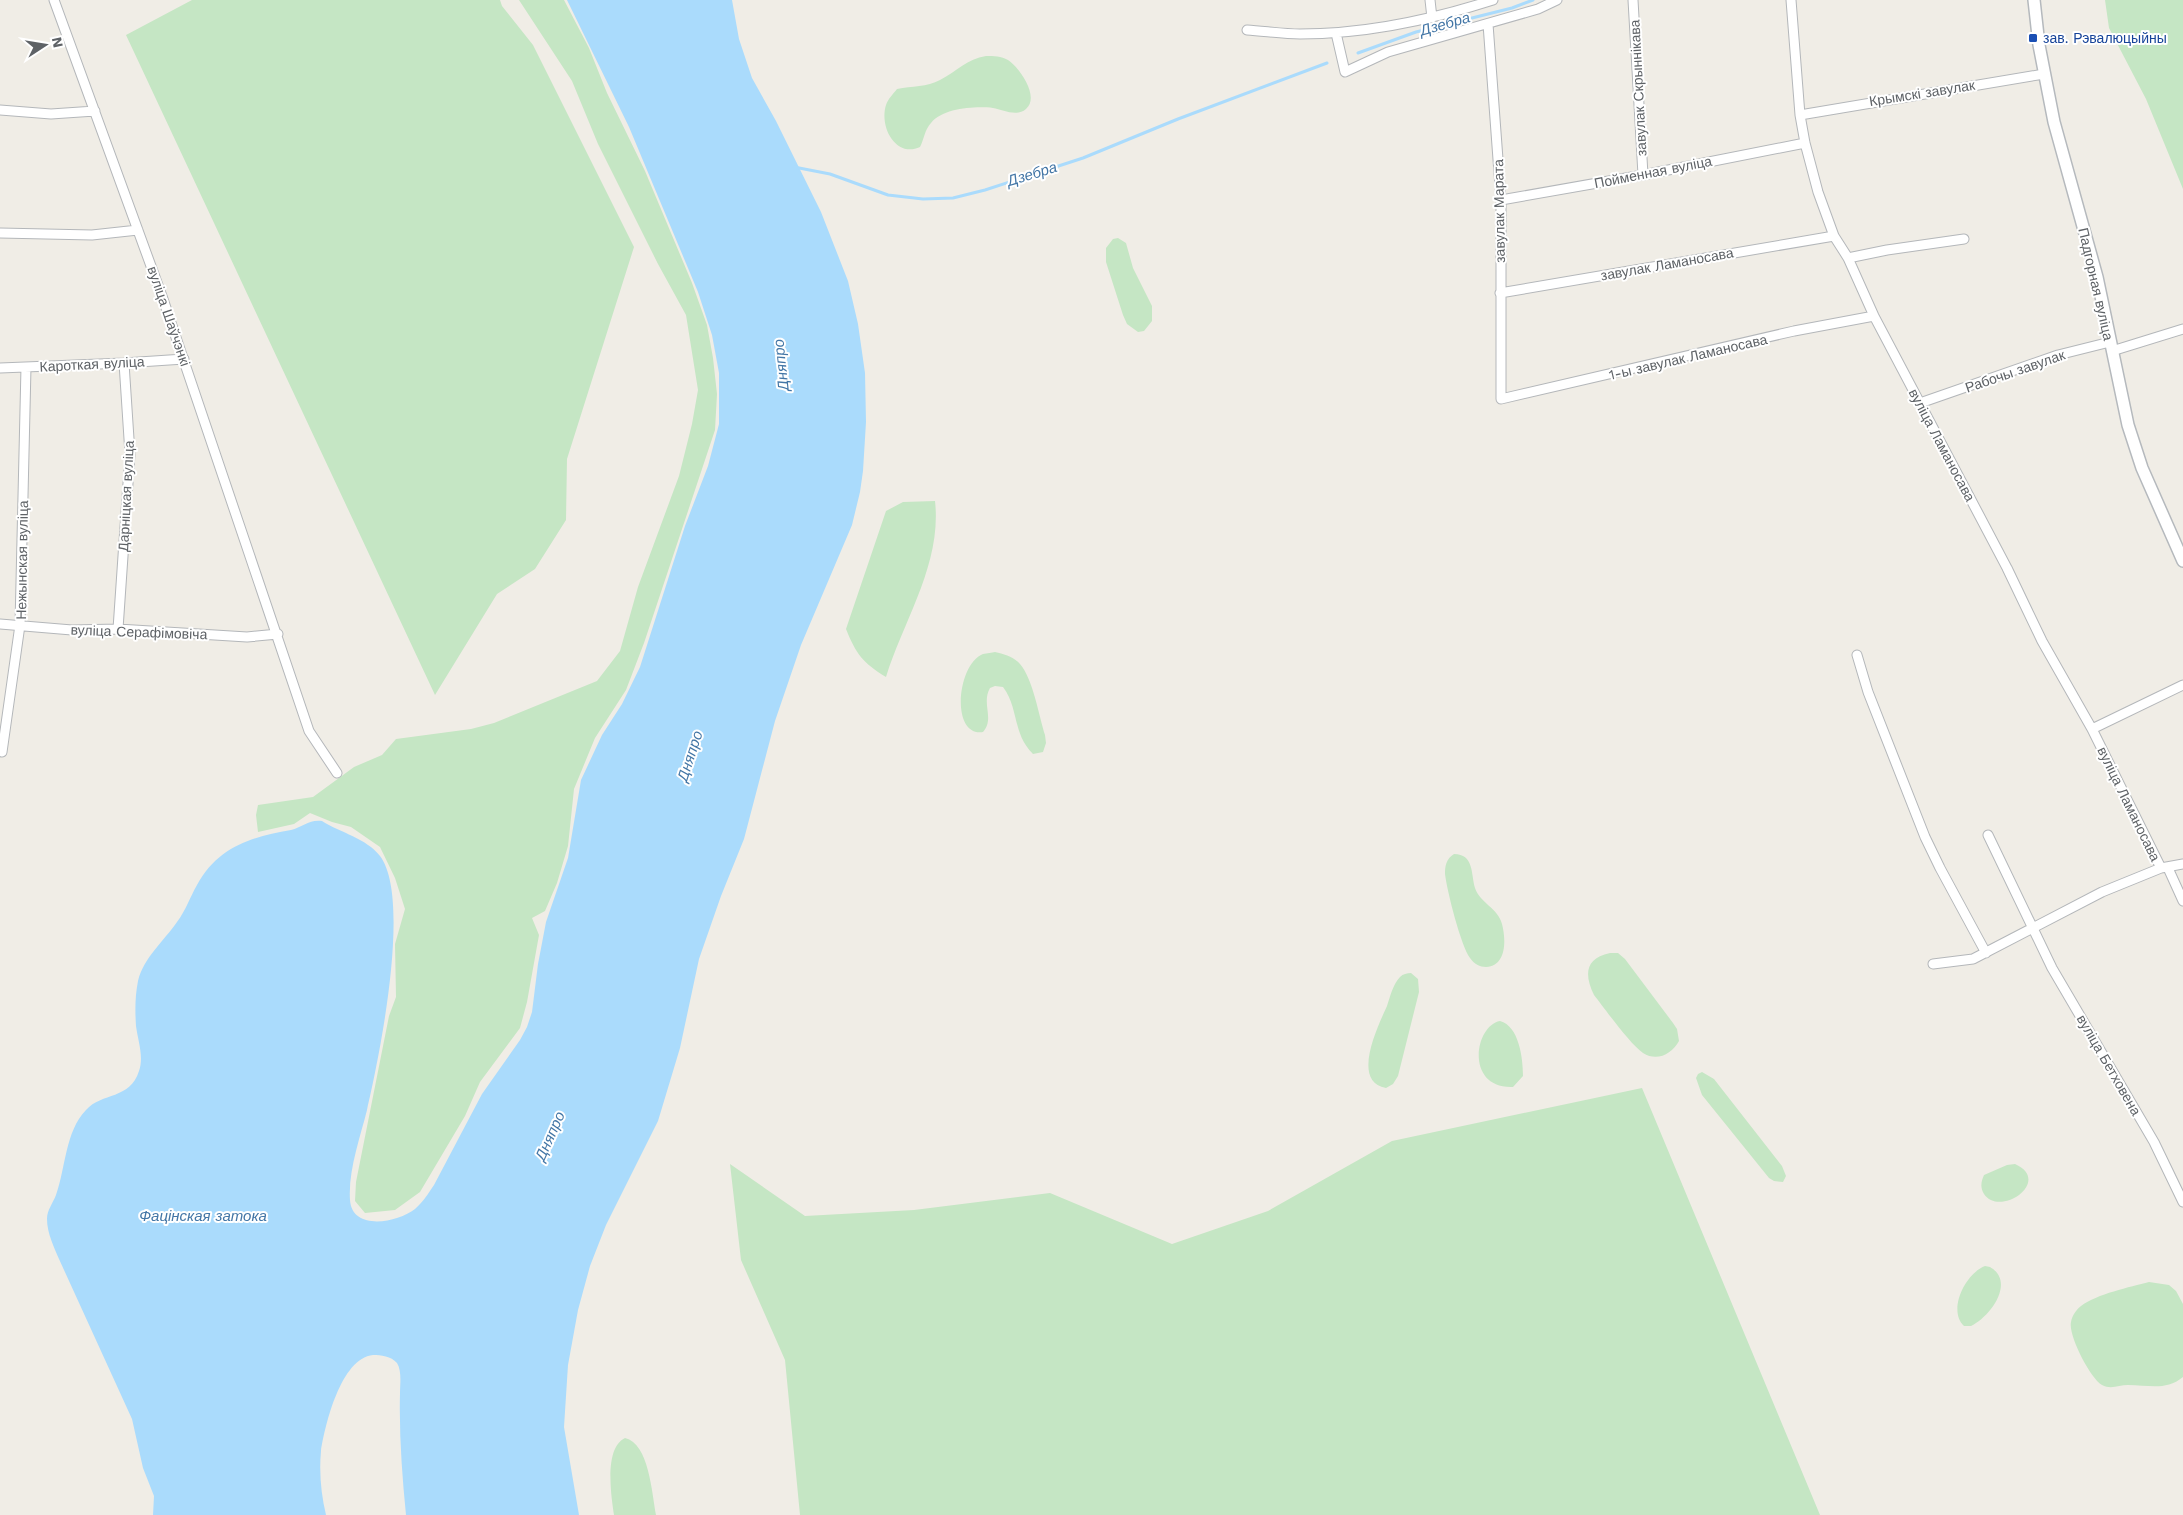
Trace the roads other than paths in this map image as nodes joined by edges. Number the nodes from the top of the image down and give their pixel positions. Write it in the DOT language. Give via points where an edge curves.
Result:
graph roads {
  1 [pos="54,0"];
  2 [pos="1430,0"];
  3 [pos="1493,0"];
  4 [pos="1557,0"];
  5 [pos="1633,0"];
  6 [pos="1791,0"];
  7 [pos="2034,0"];
  8 [pos="1432,18"];
  9 [pos="1488,24"];
  10 [pos="1247,30"];
  11 [pos="1336,33"];
  12 [pos="2044,74"];
  13 [pos="0,110"];
  14 [pos="95,111"];
  15 [pos="1800,115"];
  16 [pos="1805,143"];
  17 [pos="1643,175"];
  18 [pos="1501,200"];
  19 [pos="138,230"];
  20 [pos="0,233"];
  21 [pos="1834,236"];
  22 [pos="1964,239"];
  23 [pos="1848,258"];
  24 [pos="1500,293"];
  25 [pos="1874,316"];
  26 [pos="2183,329"];
  27 [pos="2111,347"];
  28 [pos="184,359"];
  29 [pos="124,364"];
  30 [pos="26,367"];
  31 [pos="0,368"];
  32 [pos="1502,399"];
  33 [pos="1920,403"];
  34 [pos="2183,561"];
  35 [pos="0,624"];
  36 [pos="20,625"];
  37 [pos="118,629"];
  38 [pos="278,634"];
  39 [pos="1857,654"];
  40 [pos="2183,685"];
  41 [pos="2092,729"];
  42 [pos="2,752"];
  43 [pos="337,773"];
  44 [pos="1988,835"];
  45 [pos="2183,864"];
  46 [pos="2165,868"];
  47 [pos="2183,901"];
  48 [pos="2033,929"];
  49 [pos="1986,953"];
  50 [pos="1933,964"];
  51 [pos="2183,1202"];
  1 -- 14 [label="street, вуліца Шаўчэнкі"];
  2 -- 8 [label="street"];
  3 -- 8 [label="street"];
  4 -- 9 [label="street"];
  5 -- 17 [label="street, завулак Скрыннікава"];
  6 -- 15 [label="street, вуліца Ламаносава"];
  7 -- 12 [label="street, Падгорная вуліца"];
  8 -- 11 [label="street"];
  9 -- 11 [label="street" via="1388,52 1345,72"];
  9 -- 18 [label="street, завулак Марата"];
  10 -- 11 [label="street"];
  12 -- 15 [label="street, Крымскі завулак"];
  12 -- 27 [label="street, Падгорная вуліца" via="2097,277"];
  13 -- 14 [label="street" via="50,114"];
  14 -- 19 [label="street, вуліца Шаўчэнкі"];
  15 -- 16 [label="street, вуліца Ламаносава"];
  16 -- 17 [label="street, Пойменная вуліца"];
  16 -- 21 [label="street, вуліца Ламаносава"];
  17 -- 18 [label="street, Пойменная вуліца"];
  18 -- 24 [label="street, завулак Марата"];
  19 -- 20 [label="street" via="92,235"];
  19 -- 28 [label="street, вуліца Шаўчэнкі"];
  21 -- 23 [label="street, вуліца Ламаносава"];
  21 -- 24 [label="street, завулак Ламаносава"];
  22 -- 23 [label="street"];
  23 -- 25 [label="street, вуліца Ламаносава"];
  24 -- 32 [label="street, завулак Марата"];
  25 -- 32 [label="street, 1-ы завулак Ламаносава"];
  25 -- 33 [label="street, вуліца Ламаносава"];
  26 -- 27 [label="street, Рабочы завулак"];
  27 -- 33 [label="street, Рабочы завулак" via="2058,356"];
  27 -- 34 [label="street, Падгорная вуліца" via="2128,425 2142,468"];
  28 -- 29 [label="street, Кароткая вуліца"];
  28 -- 38 [label="street, вуліца Шаўчэнкі"];
  29 -- 30 [label="street, Кароткая вуліца"];
  29 -- 37 [label="street, Дарніцкая вуліца" via="130,454"];
  30 -- 31 [label="street, Кароткая вуліца"];
  30 -- 36 [label="street, Нежынская вуліца"];
  33 -- 41 [label="street, вуліца Ламаносава" via="2042,641"];
  35 -- 36 [label="street, вуліца Серафімовіча"];
  36 -- 37 [label="street, вуліца Серафімовіча" via="72,630"];
  36 -- 42 [label="street, Нежынская вуліца"];
  37 -- 38 [label="street, вуліца Серафімовіча" via="247,637"];
  38 -- 43 [label="street, вуліца Шаўчэнкі" via="309,730"];
  39 -- 49 [label="street" via="1868,692 1925,837"];
  40 -- 41 [label="street"];
  41 -- 46 [label="street, вуліца Ламаносава"];
  44 -- 48 [label="street, вуліца Бетховена"];
  45 -- 46 [label="street"];
  46 -- 47 [label="street, вуліца Ламаносава"];
  46 -- 48 [label="street" via="2102,892"];
  48 -- 49 [label="street"];
  48 -- 51 [label="street, вуліца Бетховена" via="2052,968 2154,1142"];
  49 -- 50 [label="street" via="1973,959"];
}
